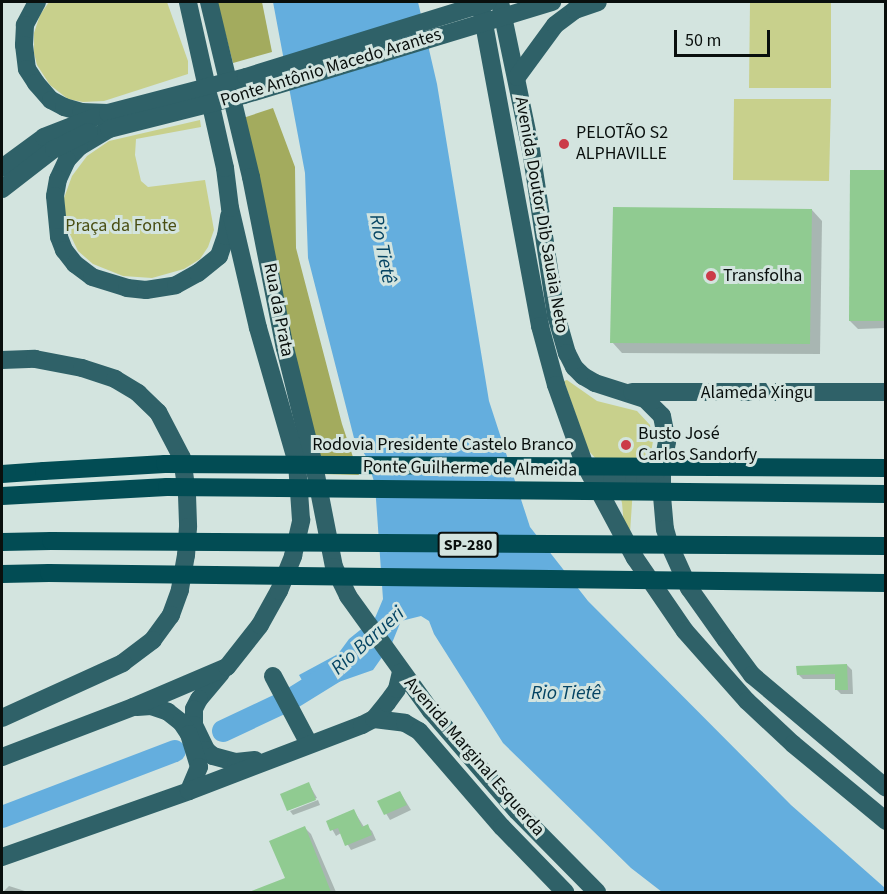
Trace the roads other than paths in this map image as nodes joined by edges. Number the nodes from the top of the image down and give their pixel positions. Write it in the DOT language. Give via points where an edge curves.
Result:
graph roads {
  1 [pos="37,2"];
  2 [pos="179,2"];
  3 [pos="188,2"];
  4 [pos="209,2"];
  5 [pos="480,2"];
  6 [pos="488,2"];
  7 [pos="500,2"];
  8 [pos="552,2"];
  9 [pos="598,2"];
  10 [pos="572,6"];
  11 [pos="197,36"];
  12 [pos="518,77"];
  13 [pos="108,121"];
  14 [pos="2,168"];
  15 [pos="2,189"];
  16 [pos="230,208"];
  17 [pos="2,360"];
  18 [pos="628,392"];
  19 [pos="885,392"];
  20 [pos="662,467"];
  21 [pos="885,468"];
  22 [pos="2,474"];
  23 [pos="591,474"];
  24 [pos="885,494"];
  25 [pos="2,496"];
  26 [pos="2,542"];
  27 [pos="885,546"];
  28 [pos="2,574"];
  29 [pos="885,583"];
  30 [pos="360,613"];
  31 [pos="227,667"];
  32 [pos="399,669"];
  33 [pos="273,676"];
  34 [pos="133,707"];
  35 [pos="2,718"];
  36 [pos="374,719"];
  37 [pos="309,744"];
  38 [pos="2,757"];
  39 [pos="272,759"];
  40 [pos="885,788"];
  41 [pos="189,791"];
  42 [pos="885,822"];
  43 [pos="2,857"];
  44 [pos="565,892"];
  45 [pos="597,892"];
  1 -- 13 [label="main road" via="25,25 27,69 51,100"];
  2 -- 11 [label="main road"];
  3 -- 11 [label="main road, Rua da Prata"];
  4 -- 30 [label="main road, Rua da Prata" via="252,177 334,567"];
  5 -- 23 [label="main road, Avenida Doutor Dib Sauaia Neto" via="540,326 575,440"];
  6 -- 13 [label="main road, Ponte Antônio Macedo Arantes, bridge"];
  7 -- 12 [label="main road, Avenida Doutor Dib Sauaia Neto"];
  8 -- 13 [label="main road, Ponte Antônio Macedo Arantes, bridge" via="244,95"];
  9 -- 10 [label="main road"];
  10 -- 12 [label="main road"];
  11 -- 16 [label="main road, Rua da Prata"];
  12 -- 18 [label="main road, Avenida Doutor Dib Sauaia Neto" via="561,337 574,367 583,376"];
  13 -- 14 [label="main road" via="85,119 44,137"];
  13 -- 15 [label="main road" via="72,139"];
  13 -- 16 [label="main road" via="67,160 55,196 64,250 92,277 146,290 176,285 219,256"];
  16 -- 31 [label="main road, Rua da Prata" via="300,482 301,520 292,555 268,612"];
  17 -- 35 [label="main road" via="35,359 82,368 115,379 145,399 158,412 182,458 188,495 186,555 180,590 171,615 153,640 123,663"];
  18 -- 19 [label="main road, Alameda Xingu"];
  18 -- 20 [label="main road, Avenida Doutor Dib Sauaia Neto" via="645,399 662,416 667,442"];
  20 -- 23 [label="main road" via="645,478 612,479"];
  20 -- 40 [label="main road, Avenida Doutor Dib Sauaia Neto" via="665,529 689,588 752,675"];
  21 -- 22 [label="highway, Rodovia Presidente Castelo Branco, bridge" via="165,464"];
  23 -- 42 [label="main road" via="635,558 698,647 747,701"];
  24 -- 25 [label="highway, Ponte Guilherme de Almeida, bridge" via="167,487"];
  26 -- 27 [label="highway, SP-280, bridge"];
  28 -- 29 [label="highway, bridge"];
  30 -- 32 [label="main road, Avenida Marginal Esquerda"];
  31 -- 34 [label="main road"];
  31 -- 39 [label="main road, Rua da Prata" via="194,709 194,725 206,750 236,762"];
  32 -- 36 [label="main road" via="397,689"];
  32 -- 45 [label="main road, Avenida Marginal Esquerda" via="517,811"];
  33 -- 37 [label="main road"];
  34 -- 38 [label="main road"];
  34 -- 41 [label="main road" via="151,706 181,722 200,767"];
  36 -- 37 [label="main road"];
  36 -- 44 [label="main road, Avenida Marginal Esquerda" via="405,723 419,731 502,827"];
  37 -- 39 [label="main road"];
  39 -- 41 [label="main road"];
  41 -- 43 [label="main road"];
}
